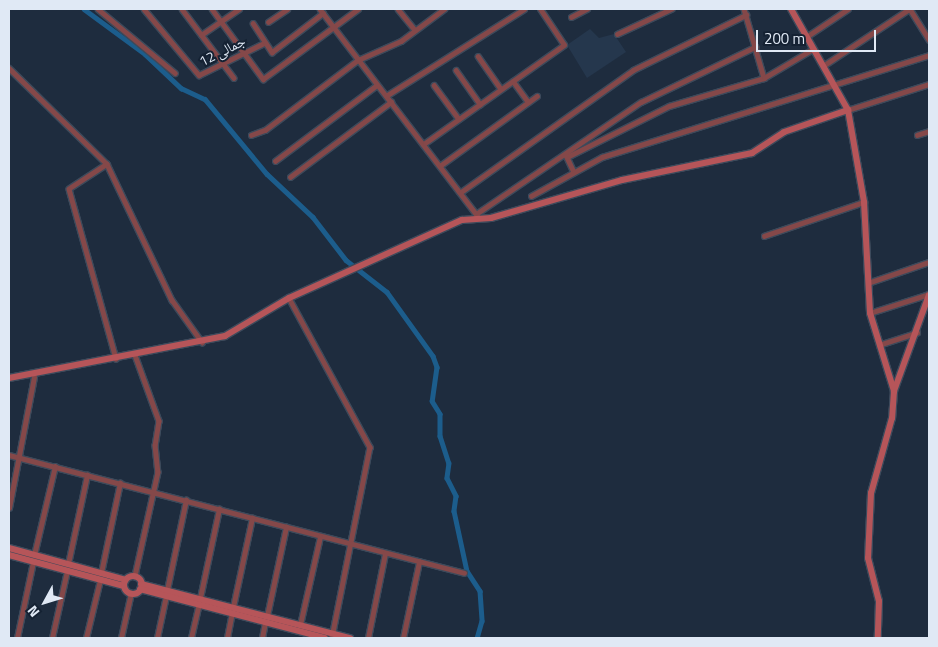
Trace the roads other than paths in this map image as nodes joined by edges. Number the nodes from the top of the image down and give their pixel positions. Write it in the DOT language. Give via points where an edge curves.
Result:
graph roads {
  1 [pos="98,9"];
  2 [pos="144,9"];
  3 [pos="182,9"];
  4 [pos="212,9"];
  5 [pos="239,9"];
  6 [pos="287,9"];
  7 [pos="358,9"];
  8 [pos="398,9"];
  9 [pos="431,9"];
  10 [pos="444,9"];
  11 [pos="522,9"];
  12 [pos="540,9"];
  13 [pos="587,9"];
  14 [pos="671,9"];
  15 [pos="744,9"];
  16 [pos="791,9"];
  17 [pos="848,9"];
  18 [pos="910,9"];
  19 [pos="580,10"];
  20 [pos="322,11"];
  21 [pos="436,14"];
  22 [pos="746,15"];
  23 [pos="571,17"];
  24 [pos="220,21"];
  25 [pos="268,22"];
  26 [pos="253,23"];
  27 [pos="334,28"];
  28 [pos="415,30"];
  29 [pos="617,34"];
  30 [pos="201,35"];
  31 [pos="806,37"];
  32 [pos="929,40"];
  33 [pos="264,43"];
  34 [pos="755,47"];
  35 [pos="813,49"];
  36 [pos="242,51"];
  37 [pos="929,55"];
  38 [pos="478,56"];
  39 [pos="358,60"];
  40 [pos="221,61"];
  41 [pos="823,66"];
  42 [pos="9,68"];
  43 [pos="456,70"];
  44 [pos="175,72"];
  45 [pos="234,78"];
  46 [pos="764,78"];
  47 [pos="513,81"];
  48 [pos="929,84"];
  49 [pos="377,85"];
  50 [pos="434,85"];
  51 [pos="836,87"];
  52 [pos="501,89"];
  53 [pos="386,96"];
  54 [pos="537,96"];
  55 [pos="391,102"];
  56 [pos="528,102"];
  57 [pos="480,104"];
  58 [pos="848,110"];
  59 [pos="459,119"];
  60 [pos="929,131"];
  61 [pos="251,135"];
  62 [pos="917,135"];
  63 [pos="425,143"];
  64 [pos="566,155"];
  65 [pos="275,161"];
  66 [pos="107,164"];
  67 [pos="441,165"];
  68 [pos="573,170"];
  69 [pos="290,176"];
  70 [pos="461,192"];
  71 [pos="531,196"];
  72 [pos="864,202"];
  73 [pos="477,216"];
  74 [pos="764,236"];
  75 [pos="929,262"];
  76 [pos="868,283"];
  77 [pos="929,294"];
  78 [pos="289,298"];
  79 [pos="870,313"];
  80 [pos="918,332"];
  81 [pos="202,343"];
  82 [pos="878,346"];
  83 [pos="135,355"];
  84 [pos="116,359"];
  85 [pos="34,376"];
  86 [pos="9,378"];
  87 [pos="894,391"];
  88 [pos="9,455"];
  89 [pos="19,457"];
  90 [pos="56,466"];
  91 [pos="87,474"];
  92 [pos="120,483"];
  93 [pos="152,492"];
  94 [pos="186,500"];
  95 [pos="9,508"];
  96 [pos="219,509"];
  97 [pos="252,518"];
  98 [pos="286,527"];
  99 [pos="320,536"];
  100 [pos="350,545"];
  101 [pos="9,548"];
  102 [pos="385,554"];
  103 [pos="9,555"];
  104 [pos="34,558"];
  105 [pos="419,562"];
  106 [pos="68,568"];
  107 [pos="464,574"];
  108 [pos="100,576"];
  109 [pos="135,576"];
  110 [pos="125,583"];
  111 [pos="141,586"];
  112 [pos="131,593"];
  113 [pos="166,593"];
  114 [pos="200,601"];
  115 [pos="233,610"];
  116 [pos="266,619"];
  117 [pos="300,632"];
  118 [pos="333,636"];
  119 [pos="17,638"];
  120 [pos="52,638"];
  121 [pos="86,638"];
  122 [pos="121,638"];
  123 [pos="156,638"];
  124 [pos="191,638"];
  125 [pos="227,638"];
  126 [pos="262,638"];
  127 [pos="325,638"];
  128 [pos="350,638"];
  129 [pos="368,638"];
  130 [pos="403,638"];
  131 [pos="878,638"];
  1 -- 44 [label="street"];
  2 -- 40 [label="street, جمالی 12" via="198,75"];
  3 -- 30 [label="street"];
  4 -- 24 [label="street"];
  5 -- 24 [label="street"];
  6 -- 25 [label="street"];
  7 -- 27 [label="street"];
  8 -- 28 [label="street"];
  9 -- 21 [label="street"];
  10 -- 21 [label="street"];
  11 -- 53 [label="street"];
  12 -- 47 [label="street" via="564,45"];
  13 -- 19 [label="street"];
  14 -- 29 [label="street"];
  15 -- 22 [label="street"];
  16 -- 31 [label="street"];
  17 -- 31 [label="street"];
  18 -- 32 [label="street"];
  18 -- 41 [label="street"];
  19 -- 23 [label="street"];
  20 -- 27 [label="street"];
  20 -- 33 [label="street, جمالی 12" via="274,51"];
  21 -- 28 [label="street"];
  22 -- 34 [label="street"];
  22 -- 70 [label="street" via="633,70"];
  24 -- 30 [label="street"];
  24 -- 36 [label="street"];
  26 -- 33 [label="street"];
  27 -- 36 [label="street" via="263,79"];
  27 -- 39 [label="street"];
  28 -- 39 [label="street"];
  30 -- 40 [label="street"];
  31 -- 35 [label="street"];
  33 -- 36 [label="street, جمالی 12"];
  34 -- 46 [label="street"];
  34 -- 64 [label="street" via="671,86"];
  35 -- 41 [label="street"];
  35 -- 46 [label="street"];
  36 -- 40 [label="street, جمالی 12"];
  37 -- 51 [label="street"];
  38 -- 52 [label="street"];
  39 -- 49 [label="street"];
  39 -- 61 [label="street" via="265,130"];
  40 -- 45 [label="street"];
  41 -- 51 [label="street"];
  42 -- 66 [label="street"];
  43 -- 57 [label="street"];
  46 -- 64 [label="street" via="674,104"];
  47 -- 52 [label="street"];
  47 -- 56 [label="street"];
  48 -- 58 [label="street"];
  49 -- 53 [label="street"];
  49 -- 65 [label="street"];
  50 -- 59 [label="street"];
  51 -- 58 [label="street"];
  51 -- 68 [label="street"];
  52 -- 57 [label="street"];
  53 -- 55 [label="street"];
  54 -- 56 [label="street"];
  55 -- 63 [label="street"];
  55 -- 69 [label="street"];
  56 -- 67 [label="street"];
  57 -- 59 [label="street"];
  58 -- 72 [label="street"];
  58 -- 73 [label="street" via="784,132 752,153 622,180"];
  59 -- 63 [label="street"];
  60 -- 62 [label="street"];
  63 -- 67 [label="street"];
  64 -- 68 [label="street"];
  64 -- 73 [label="street"];
  66 -- 81 [label="street" via="172,300"];
  66 -- 84 [label="street" via="69,189"];
  67 -- 70 [label="street"];
  68 -- 71 [label="street"];
  70 -- 73 [label="street"];
  72 -- 74 [label="street"];
  72 -- 76 [label="street"];
  73 -- 78 [label="street" via="349,269"];
  75 -- 76 [label="street"];
  76 -- 79 [label="street"];
  77 -- 79 [label="street"];
  77 -- 80 [label="street"];
  78 -- 81 [label="street" via="225,336"];
  78 -- 100 [label="street" via="370,447"];
  79 -- 82 [label="street"];
  80 -- 82 [label="street"];
  80 -- 87 [label="street"];
  81 -- 83 [label="street"];
  82 -- 87 [label="street"];
  83 -- 84 [label="street"];
  83 -- 93 [label="street" via="159,414 155,445 158,472"];
  84 -- 85 [label="street"];
  85 -- 86 [label="street"];
  85 -- 89 [label="street"];
  87 -- 131 [label="street" via="892,418 871,493 868,558 879,602"];
  88 -- 89 [label="street"];
  89 -- 90 [label="street"];
  89 -- 95 [label="street"];
  90 -- 91 [label="street"];
  90 -- 104 [label="street"];
  91 -- 92 [label="street"];
  91 -- 106 [label="street"];
  92 -- 93 [label="street"];
  92 -- 108 [label="street"];
  93 -- 94 [label="street"];
  93 -- 109 [label="street"];
  94 -- 96 [label="street"];
  94 -- 113 [label="street"];
  96 -- 97 [label="street"];
  96 -- 114 [label="street"];
  97 -- 98 [label="street"];
  97 -- 115 [label="street"];
  98 -- 99 [label="street"];
  98 -- 116 [label="street"];
  99 -- 100 [label="street"];
  99 -- 117 [label="street"];
  100 -- 102 [label="street"];
  100 -- 118 [label="street"];
  101 -- 104 [label="street"];
  102 -- 105 [label="street"];
  102 -- 129 [label="street"];
  103 -- 104 [label="street"];
  104 -- 106 [label="street"];
  104 -- 119 [label="street"];
  105 -- 107 [label="street"];
  105 -- 130 [label="street"];
  106 -- 108 [label="street"];
  106 -- 120 [label="street"];
  108 -- 110 [label="street"];
  108 -- 121 [label="street"];
  109 -- 110 [label="street"];
  109 -- 111 [label="street"];
  110 -- 112 [label="street"];
  111 -- 112 [label="street"];
  111 -- 113 [label="street"];
  112 -- 122 [label="street"];
  113 -- 114 [label="street"];
  113 -- 123 [label="street"];
  114 -- 115 [label="street"];
  114 -- 124 [label="street"];
  115 -- 116 [label="street"];
  115 -- 125 [label="street"];
  116 -- 117 [label="street"];
  116 -- 126 [label="street"];
  117 -- 118 [label="street"];
  117 -- 127 [label="street"];
  118 -- 128 [label="street"];
}
